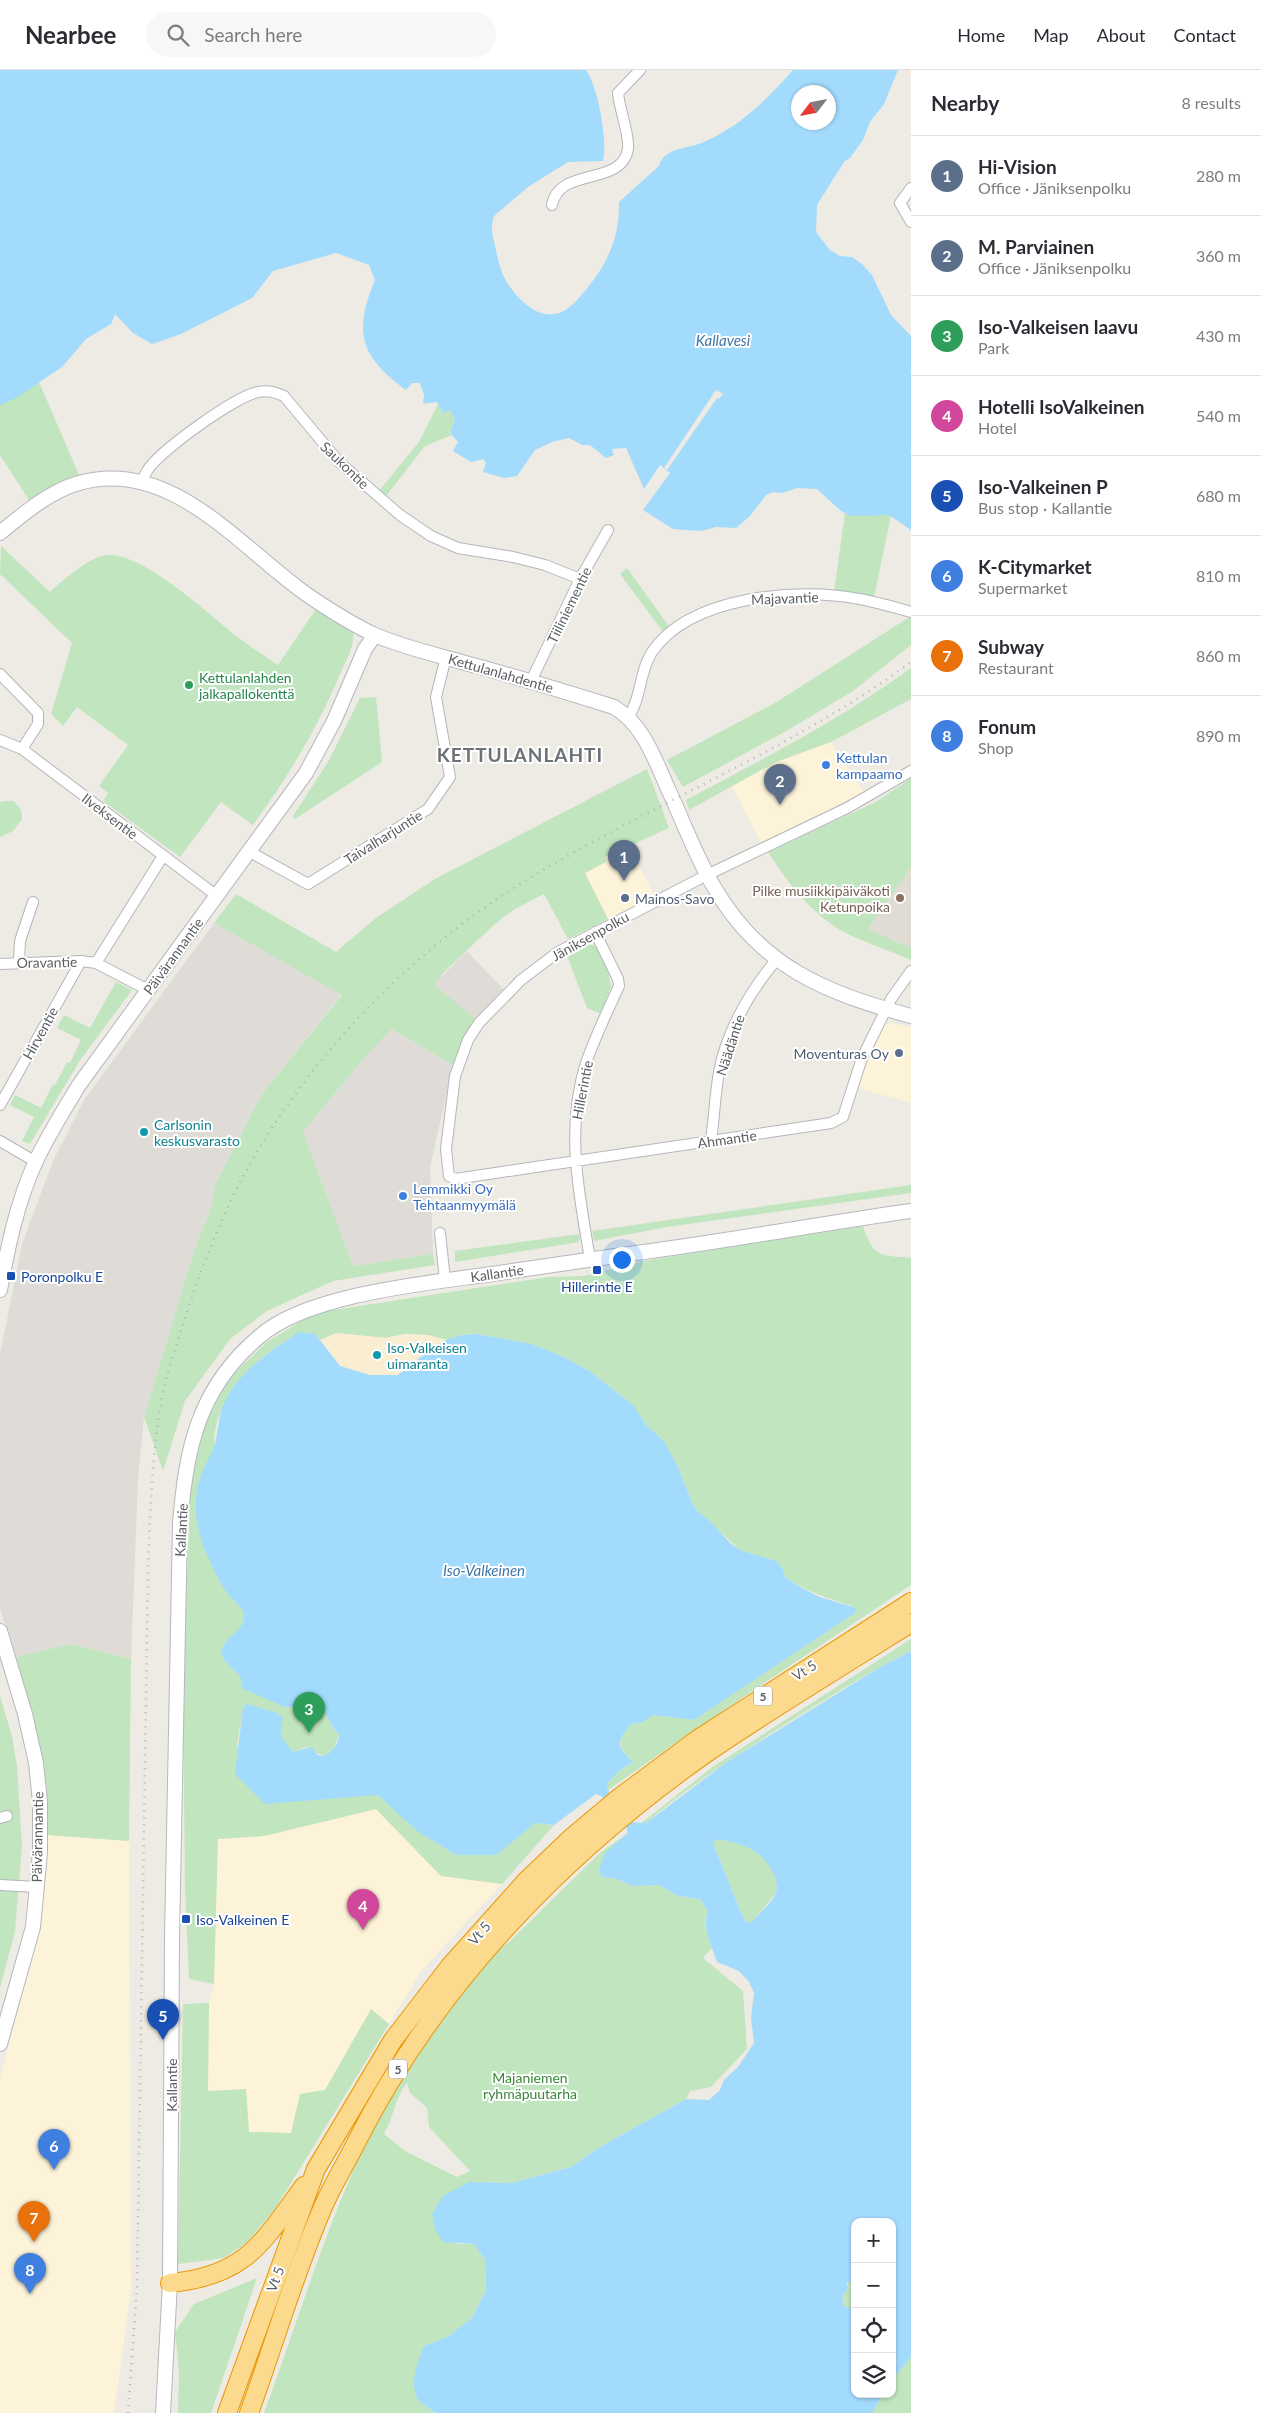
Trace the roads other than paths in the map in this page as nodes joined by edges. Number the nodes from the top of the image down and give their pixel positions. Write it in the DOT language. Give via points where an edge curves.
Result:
graph roads {
  1 [pos="640,70"];
  2 [pos="911,188"];
  3 [pos="552,205"];
  4 [pos="911,222"];
  5 [pos="142,481"];
  6 [pos="608,530"];
  7 [pos="0,533"];
  8 [pos="580,579"];
  9 [pos="911,612"];
  10 [pos="375,634"];
  11 [pos="446,657"];
  12 [pos="0,674"];
  13 [pos="531,681"];
  14 [pos="629,716"];
  15 [pos="0,740"];
  16 [pos="22,749"];
  17 [pos="911,771"];
  18 [pos="250,852"];
  19 [pos="163,856"];
  20 [pos="707,875"];
  21 [pos="217,896"];
  22 [pos="33,902"];
  23 [pos="595,932"];
  24 [pos="776,960"];
  25 [pos="80,961"];
  26 [pos="19,962"];
  27 [pos="96,963"];
  28 [pos="0,964"];
  29 [pos="911,971"];
  30 [pos="148,990"];
  31 [pos="886,1009"];
  32 [pos="911,1016"];
  33 [pos="0,1105"];
  34 [pos="0,1141"];
  35 [pos="711,1141"];
  36 [pos="575,1161"];
  37 [pos="36,1162"];
  38 [pos="449,1176"];
  39 [pos="911,1211"];
  40 [pos="440,1233"];
  41 [pos="4,1244"];
  42 [pos="590,1259"];
  43 [pos="445,1280"];
  44 [pos="0,1290"];
  45 [pos="911,1602"];
  46 [pos="911,1623"];
  47 [pos="0,1631"];
  48 [pos="626,1804"];
  49 [pos="0,1886"];
  50 [pos="36,1887"];
  51 [pos="0,2044"];
  52 [pos="316,2170"];
  53 [pos="170,2283"];
  54 [pos="264,2371"];
  55 [pos="163,2413"];
  56 [pos="227,2413"];
  57 [pos="248,2413"];
  58 [pos="255,2413"];
  1 -- 3 [label="street" via="618,93 628,144 626,156 608,172 576,180 564,187 553,198"];
  2 -- 4 [label="street" via="900,203"];
  5 -- 7 [label="street, Kettulanlahdentie" via="114,478 79,483 22,514"];
  5 -- 8 [label="street, Saukontie" via="156,460 221,410 255,392 271,391 284,396 338,462 400,515 431,536 458,548 546,565"];
  5 -- 10 [label="street, Kettulanlahdentie" via="186,501 225,528 299,589"];
  6 -- 8 [label="street, Tiiliniementie"];
  8 -- 13 [label="street, Tiiliniementie"];
  9 -- 14 [label="street, Majavantie" via="858,598 780,595 745,600 706,611 678,627 652,652 642,672 636,705"];
  10 -- 11 [label="street, Kettulanlahdentie"];
  10 -- 18 [label="street, Päivärannantie" via="306,773"];
  11 -- 13 [label="street, Kettulanlahdentie"];
  11 -- 18 [label="street, Taivalharjuntie" via="436,697 450,777 428,809 308,884"];
  12 -- 16 [label="street" via="38,713 38,724"];
  13 -- 14 [label="street, Kettulanlahdentie" via="614,707"];
  14 -- 20 [label="street" via="652,752"];
  15 -- 16 [label="street, Ilveksentie"];
  16 -- 19 [label="street, Ilveksentie"];
  17 -- 20 [label="street, Jäniksenpolku" via="847,808"];
  18 -- 21 [label="street, Päivärannantie"];
  19 -- 21 [label="street, Ilveksentie"];
  19 -- 27 [label="street"];
  20 -- 23 [label="street, Jäniksenpolku"];
  20 -- 24 [label="street" via="736,920"];
  21 -- 30 [label="street, Päivärannantie"];
  22 -- 26 [label="street" via="20,941"];
  23 -- 36 [label="street, Hillerintie" via="619,986 586,1065 575,1123"];
  23 -- 38 [label="street, Jäniksenpolku" via="558,952 521,980 479,1023 468,1040 454,1076 448,1118 446,1149"];
  24 -- 31 [label="street" via="821,986"];
  24 -- 35 [label="street, Näädäntie" via="754,987 739,1013 724,1052"];
  25 -- 26 [label="street, Oravantie"];
  25 -- 27 [label="street, Oravantie"];
  25 -- 33 [label="street, Hirventie"];
  26 -- 28 [label="street, Oravantie"];
  27 -- 30 [label="street, Oravantie"];
  29 -- 31 [label="street, Ahmantie"];
  30 -- 37 [label="street, Päivärannantie" via="79,1084"];
  31 -- 32 [label="street"];
  31 -- 35 [label="street, Ahmantie" via="862,1058 844,1117 831,1123"];
  34 -- 37 [label="street"];
  35 -- 36 [label="street, Ahmantie"];
  36 -- 38 [label="street, Ahmantie" via="455,1179"];
  36 -- 42 [label="street, Hillerintie"];
  37 -- 41 [label="street, Päivärannantie"];
  39 -- 42 [label="street, Kallantie"];
  40 -- 43 [label="street"];
  41 -- 44 [label="street, Päivärannantie"];
  42 -- 43 [label="street, Kallantie"];
  43 -- 53 [label="street, Kallantie" via="326,1302 262,1334 218,1381 193,1438 185,1472 179,1581"];
  45 -- 48 [label="highway, Vt 5 / 5" via="698,1738"];
  46 -- 48 [label="highway, Vt 5 / 5"];
  47 -- 50 [label="street, Päivärannantie" via="36,1763 40,1802"];
  48 -- 52 [label="highway, Vt 5 / 5" via="605,1809 526,1881 450,1966 393,2040"];
  48 -- 54 [label="highway, Vt 5 / 5" via="616,1823 558,1874 499,1934 408,2052 372,2111 323,2205"];
  49 -- 50 [label="street"];
  50 -- 51 [label="street, Päivärannantie" via="33,1927"];
  52 -- 53 [label="highway" via="246,2258 208,2277"];
  52 -- 56 [label="highway, Vt 5 / 5"];
  53 -- 55 [label="street, Kallantie"];
  54 -- 57 [label="highway, Vt 5 / 5"];
  54 -- 58 [label="highway"];
}
